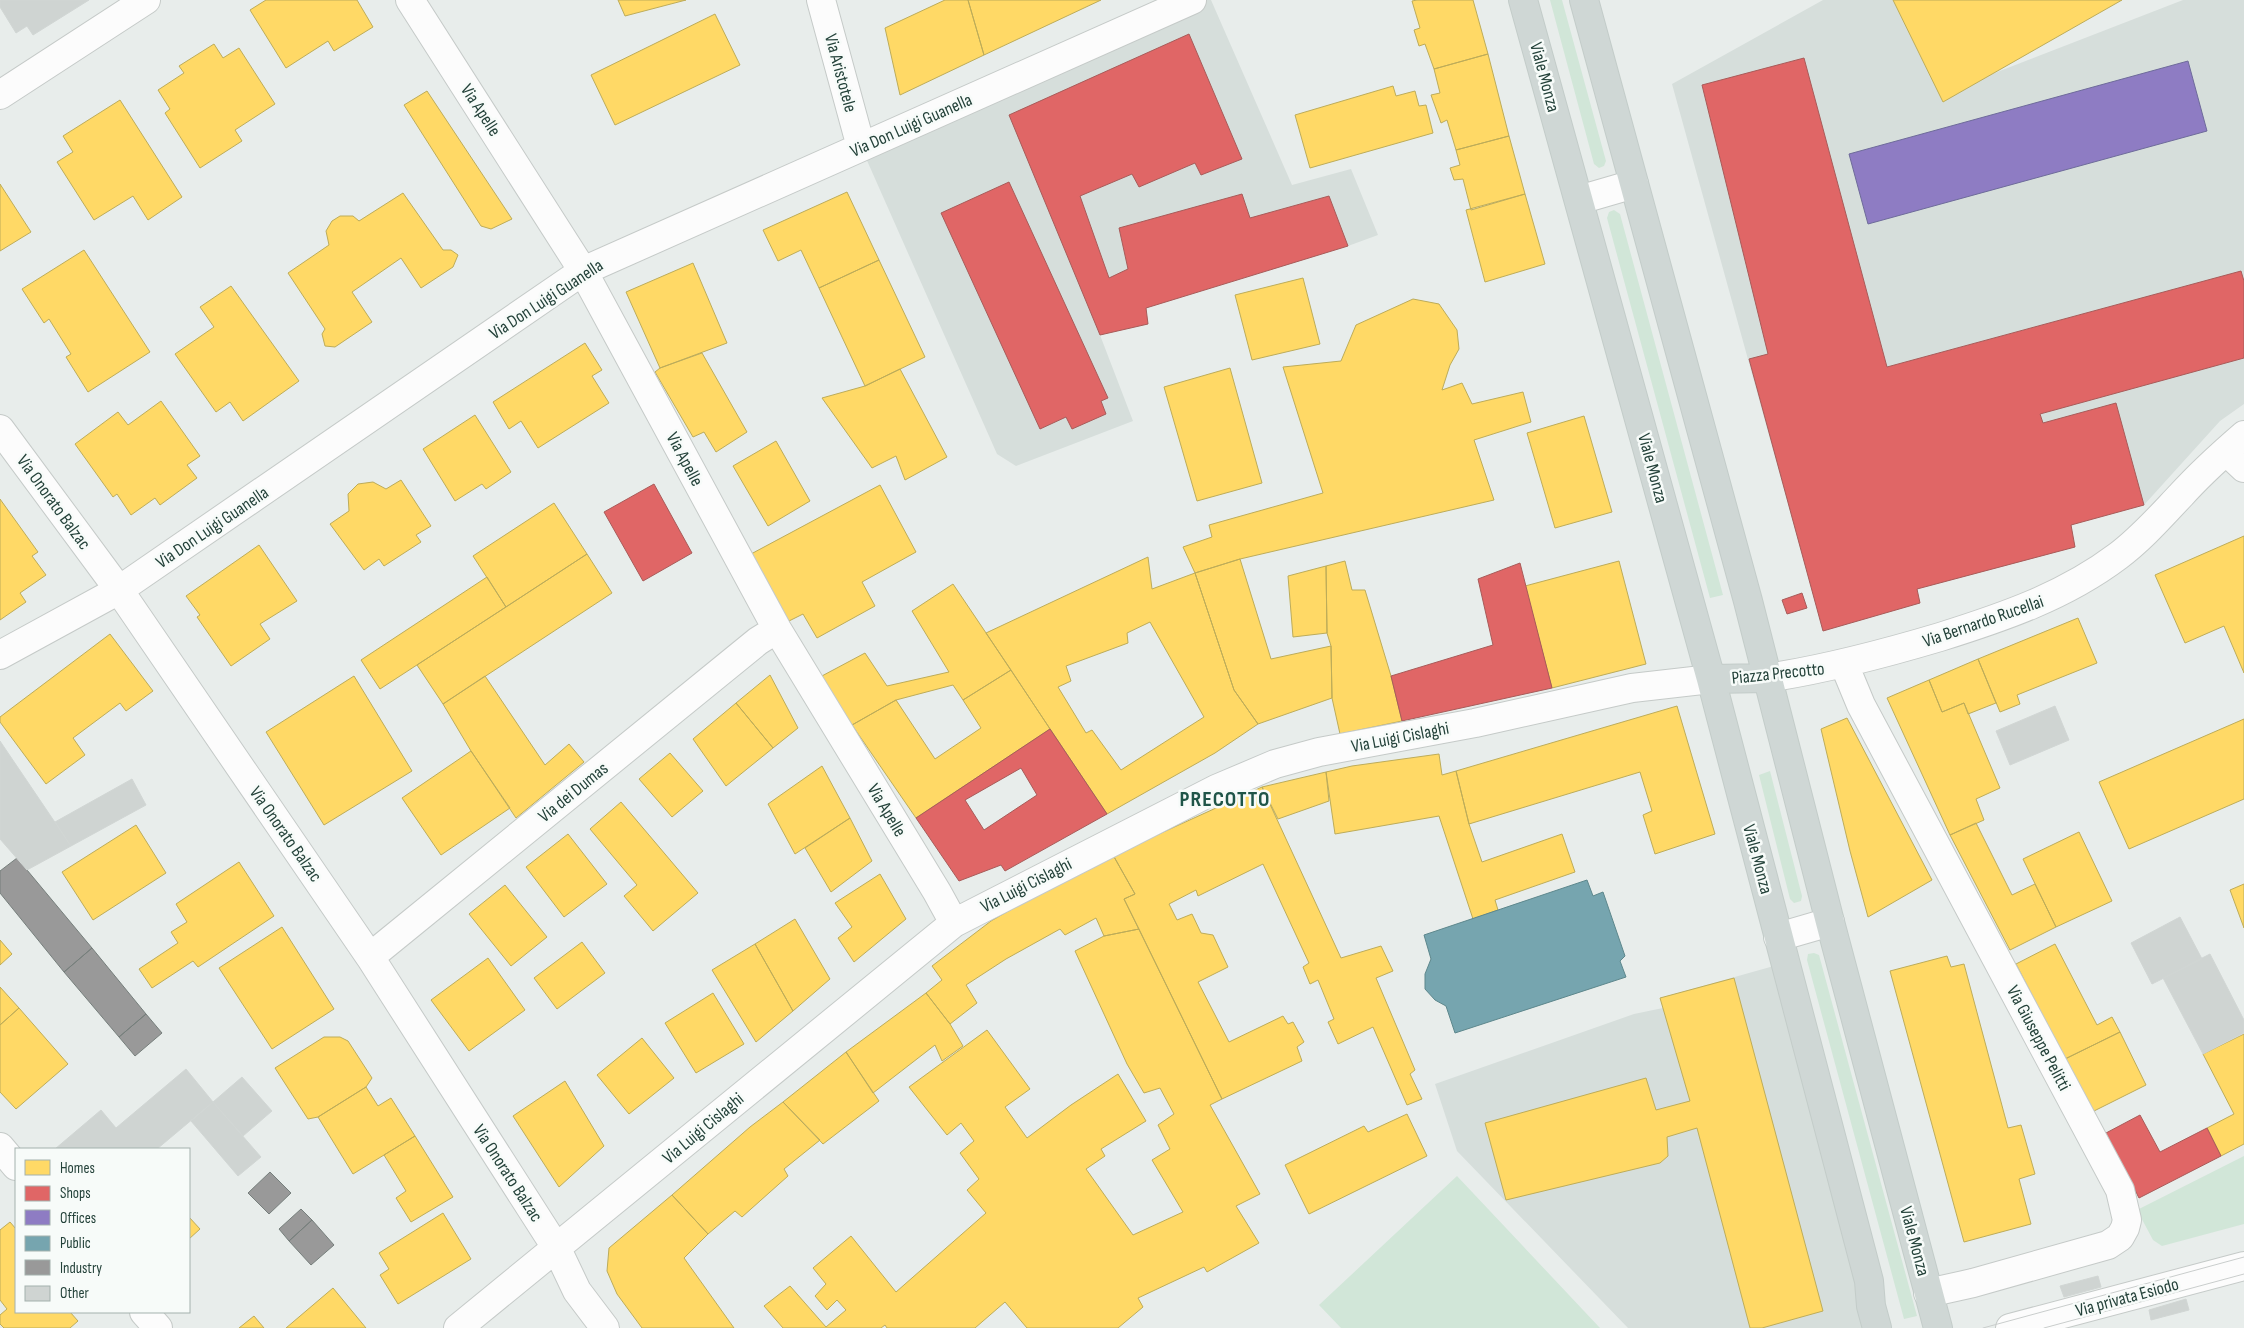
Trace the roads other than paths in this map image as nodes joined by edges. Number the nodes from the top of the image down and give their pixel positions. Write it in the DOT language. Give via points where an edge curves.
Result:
graph roads {
  1 [pos="146,0"];
  2 [pos="410,0"];
  3 [pos="821,0"];
  4 [pos="1192,0"];
  5 [pos="1523,0"];
  6 [pos="1584,0"];
  7 [pos="0,95"];
  8 [pos="861,147"];
  9 [pos="1634,184"];
  10 [pos="1579,200"];
  11 [pos="583,271"];
  12 [pos="0,429"];
  13 [pos="2238,451"];
  14 [pos="119,590"];
  15 [pos="777,629"];
  16 [pos="0,655"];
  17 [pos="1844,664"];
  18 [pos="1768,678"];
  19 [pos="1711,679"];
  20 [pos="954,922"];
  21 [pos="1830,922"];
  22 [pos="1778,937"];
  23 [pos="370,957"];
  24 [pos="0,1147"];
  25 [pos="15,1165"];
  26 [pos="557,1249"];
  27 [pos="2244,1266"];
  28 [pos="1928,1293"];
  29 [pos="145,1313"];
  30 [pos="158,1328"];
  31 [pos="458,1328"];
  32 [pos="605,1328"];
  33 [pos="1877,1328"];
  34 [pos="1938,1328"];
  35 [pos="2010,1328"];
  1 -- 7 [label="street"];
  2 -- 11 [label="street, Via Apelle"];
  3 -- 8 [label="street, Via Aristotele"];
  4 -- 8 [label="street, Via Don Luigi Guanella"];
  5 -- 10 [label="main road, Viale Monza"];
  6 -- 9 [label="main road, Viale Monza"];
  8 -- 11 [label="street, Via Don Luigi Guanella"];
  9 -- 10 [label="street"];
  9 -- 18 [label="main road, Viale Monza"];
  10 -- 19 [label="main road, Viale Monza"];
  11 -- 14 [label="street, Via Don Luigi Guanella"];
  11 -- 15 [label="street, Via Apelle"];
  12 -- 14 [label="street, Via Onorato Balzac"];
  13 -- 17 [label="street, Via Bernardo Rucellai" via="2131,546 2074,585 1998,619"];
  14 -- 16 [label="street, Via Don Luigi Guanella"];
  14 -- 23 [label="street, Via Onorato Balzac"];
  15 -- 20 [label="street, Via Apelle"];
  15 -- 23 [label="street, Via dei Dumas" via="758,641"];
  17 -- 18 [label="street, Piazza Precotto"];
  17 -- 28 [label="street, Via Giuseppe Pelitti" via="1861,705 2120,1190 2127,1220 2120,1237 2101,1248"];
  18 -- 19 [label="main road, Piazza Precotto"];
  18 -- 21 [label="main road, Viale Monza"];
  19 -- 20 [label="street, Via Luigi Cislaghi" via="1632,688 1319,752 1275,764 1216,788"];
  19 -- 22 [label="main road, Viale Monza"];
  20 -- 26 [label="street, Via Luigi Cislaghi"];
  21 -- 22 [label="street"];
  21 -- 28 [label="main road, Viale Monza"];
  22 -- 33 [label="main road, Viale Monza" via="1869,1281"];
  23 -- 26 [label="street, Via Onorato Balzac"];
  24 -- 25 [label="street"];
  26 -- 31 [label="street, Via Luigi Cislaghi"];
  26 -- 32 [label="street, Via Onorato Balzac" via="577,1291"];
  27 -- 35 [label="street, Via privata Esiodo"];
  28 -- 34 [label="main road, Viale Monza"];
  29 -- 30 [label="street"];
}
